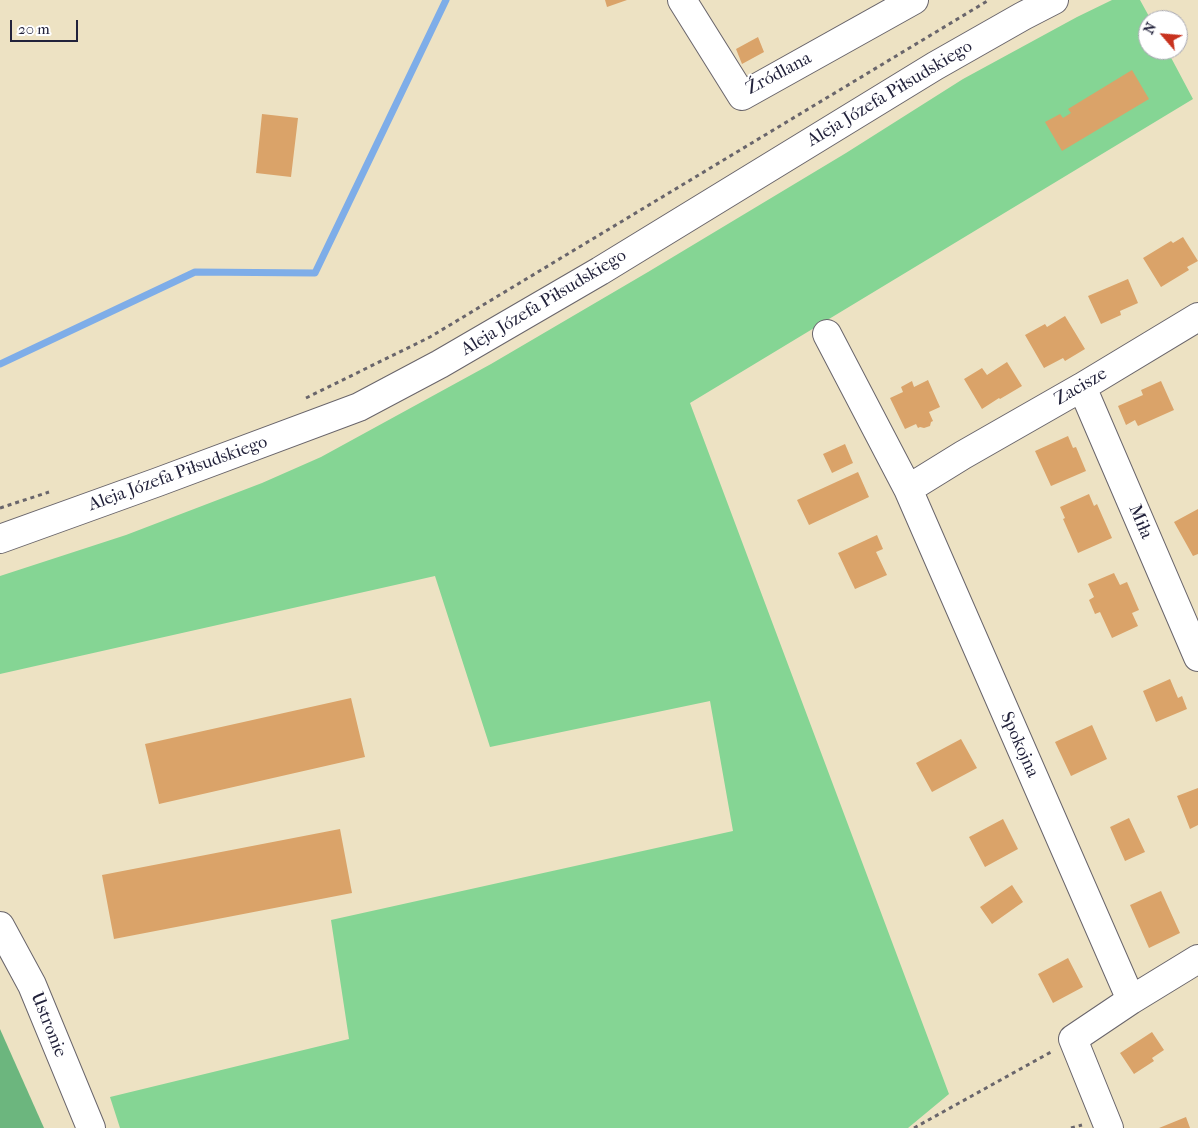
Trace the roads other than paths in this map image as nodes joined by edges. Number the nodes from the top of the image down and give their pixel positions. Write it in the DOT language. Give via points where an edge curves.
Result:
graph roads {
  1 [pos="682,0"];
  2 [pos="914,0"];
  3 [pos="1054,0"];
  4 [pos="1198,317"];
  5 [pos="827,334"];
  6 [pos="1082,387"];
  7 [pos="908,489"];
  8 [pos="0,539"];
  9 [pos="1198,657"];
  10 [pos="0,926"];
  11 [pos="1198,960"];
  12 [pos="1131,1000"];
  13 [pos="91,1128"];
  14 [pos="1109,1128"];
  1 -- 2 [label="street, Źródlana" via="742,96"];
  3 -- 8 [label="street, Aleja Józefa Piłsudskiego" via="935,66 583,281 360,407"];
  4 -- 6 [label="street, Zacisze"];
  5 -- 7 [label="street, Spokojna"];
  6 -- 7 [label="street, Zacisze"];
  6 -- 9 [label="street, Miła"];
  7 -- 12 [label="street, Spokojna"];
  10 -- 13 [label="street, Ustronie" via="32,985"];
  11 -- 12 [label="street"];
  12 -- 14 [label="street" via="1073,1039"];
}
